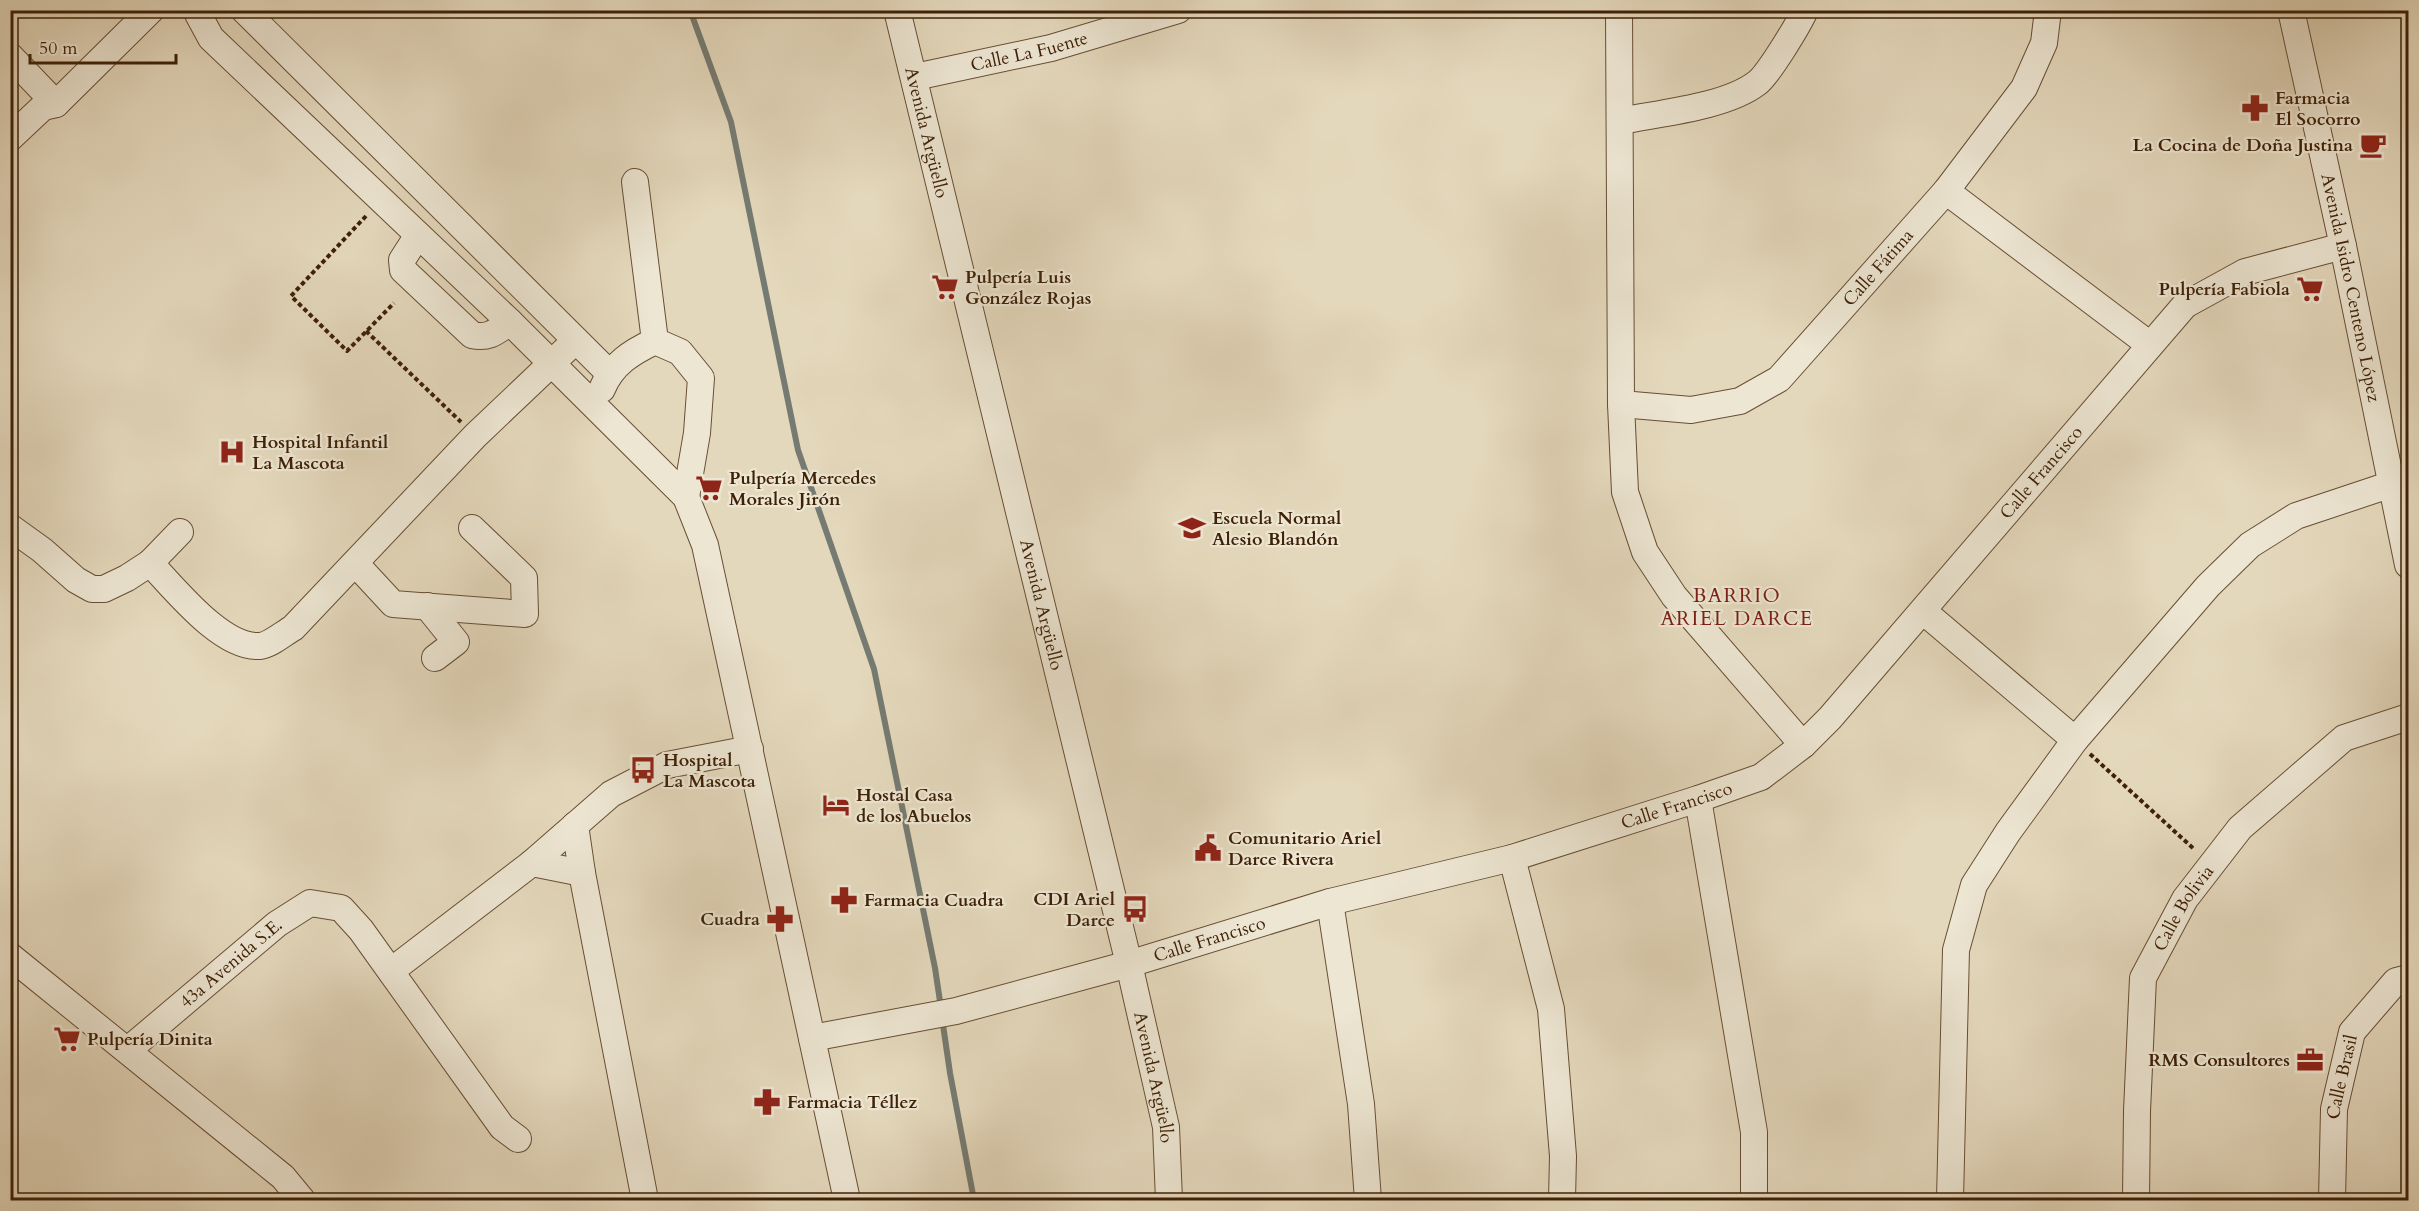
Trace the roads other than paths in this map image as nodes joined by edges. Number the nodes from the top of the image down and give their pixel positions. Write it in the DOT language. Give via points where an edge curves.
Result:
graph roads {
  1 [pos="151,10"];
  2 [pos="201,10"];
  3 [pos="244,10"];
  4 [pos="897,10"];
  5 [pos="1178,10"];
  6 [pos="1619,10"];
  7 [pos="1805,10"];
  8 [pos="2048,10"];
  9 [pos="2291,10"];
  10 [pos="10,56"];
  11 [pos="915,77"];
  12 [pos="333,100"];
  13 [pos="56,104"];
  14 [pos="1621,121"];
  15 [pos="304,127"];
  16 [pos="10,138"];
  17 [pos="635,182"];
  18 [pos="1946,191"];
  19 [pos="418,235"];
  20 [pos="2343,246"];
  21 [pos="510,322"];
  22 [pos="574,341"];
  23 [pos="656,341"];
  24 [pos="2150,345"];
  25 [pos="552,363"];
  26 [pos="609,373"];
  27 [pos="1621,404"];
  28 [pos="595,406"];
  29 [pos="2392,484"];
  30 [pos="686,497"];
  31 [pos="10,527"];
  32 [pos="472,528"];
  33 [pos="180,532"];
  34 [pos="150,563"];
  35 [pos="355,563"];
  36 [pos="2409,564"];
  37 [pos="426,606"];
  38 [pos="490,611"];
  39 [pos="1923,611"];
  40 [pos="456,642"];
  41 [pos="435,658"];
  42 [pos="2409,717"];
  43 [pos="2074,740"];
  44 [pos="1803,745"];
  45 [pos="750,749"];
  46 [pos="1698,799"];
  47 [pos="575,825"];
  48 [pos="1512,858"];
  49 [pos="532,863"];
  50 [pos="582,873"];
  51 [pos="1330,902"];
  52 [pos="10,956"];
  53 [pos="1129,963"];
  54 [pos="391,971"];
  55 [pos="2409,978"];
  56 [pos="812,1038"];
  57 [pos="128,1050"];
  58 [pos="518,1139"];
  59 [pos="302,1200"];
  60 [pos="645,1200"];
  61 [pos="847,1200"];
  62 [pos="1169,1200"];
  63 [pos="1368,1200"];
  64 [pos="1562,1200"];
  65 [pos="1754,1200"];
  66 [pos="1950,1200"];
  67 [pos="2136,1200"];
  68 [pos="2332,1200"];
  1 -- 13 [label="street"];
  2 -- 15 [label="street" via="198,14 211,38"];
  3 -- 12 [label="street"];
  4 -- 11 [label="street, Avenida Argüello"];
  5 -- 11 [label="street, Calle La Fuente" via="1051,48"];
  6 -- 14 [label="street"];
  7 -- 14 [label="street" via="1800,24 1759,82 1728,99"];
  8 -- 18 [label="street, Calle Fátima" via="2044,43 2024,88"];
  9 -- 20 [label="street, Avenida Isidro Centeno López"];
  10 -- 13 [label="street"];
  11 -- 53 [label="street, Avenida Argüello"];
  12 -- 15 [label="street"];
  12 -- 22 [label="street"];
  13 -- 16 [label="street" via="43,107"];
  14 -- 27 [label="street"];
  15 -- 19 [label="street"];
  17 -- 23 [label="street"];
  18 -- 24 [label="street"];
  18 -- 27 [label="street, Calle Fátima" via="1779,379 1740,401 1691,410"];
  19 -- 21 [label="street"];
  19 -- 21 [label="street" via="402,260 403,270 472,335 490,336"];
  20 -- 24 [label="street, Calle Francisco" via="2245,272 2186,305"];
  20 -- 29 [label="street, Avenida Isidro Centeno López"];
  21 -- 25 [label="street"];
  22 -- 25 [label="street"];
  22 -- 26 [label="street"];
  23 -- 26 [label="street" via="634,350"];
  23 -- 30 [label="street" via="680,352 701,378"];
  24 -- 39 [label="street, Calle Francisco"];
  25 -- 28 [label="street"];
  25 -- 35 [label="street" via="475,436"];
  26 -- 28 [label="street"];
  27 -- 44 [label="street" via="1624,492 1645,552 1674,596"];
  28 -- 30 [label="street"];
  29 -- 36 [label="street, Avenida Isidro Centeno López"];
  29 -- 43 [label="street" via="2296,516 2250,545 2208,586"];
  30 -- 45 [label="street" via="705,545"];
  31 -- 34 [label="street" via="92,589 104,589"];
  32 -- 38 [label="street" via="524,578 525,614"];
  33 -- 34 [label="street"];
  34 -- 35 [label="street" via="217,631 238,643 261,646 293,628"];
  35 -- 37 [label="street" via="393,604"];
  37 -- 38 [label="street"];
  37 -- 40 [label="street"];
  38 -- 40 [label="street"];
  39 -- 43 [label="street"];
  39 -- 44 [label="street, Calle Francisco"];
  40 -- 41 [label="street"];
  42 -- 67 [label="street, Calle Bolivia" via="2344,738 2240,828 2185,899 2143,978"];
  43 -- 66 [label="street" via="1974,885 1956,950"];
  44 -- 46 [label="street, Calle Francisco" via="1761,777"];
  45 -- 47 [label="street" via="667,765 611,794"];
  45 -- 56 [label="street"];
  46 -- 48 [label="street, Calle Francisco"];
  46 -- 65 [label="street" via="1754,1132"];
  47 -- 49 [label="street"];
  47 -- 50 [label="street"];
  48 -- 51 [label="street, Calle Francisco"];
  48 -- 64 [label="street" via="1551,1009 1563,1155"];
  49 -- 50 [label="street"];
  49 -- 54 [label="street"];
  50 -- 60 [label="street"];
  51 -- 53 [label="street, Calle Francisco"];
  51 -- 63 [label="street" via="1361,1104"];
  52 -- 57 [label="street"];
  53 -- 56 [label="street, Calle Francisco" via="956,1011"];
  53 -- 62 [label="street, Avenida Argüello" via="1166,1127"];
  54 -- 57 [label="street, 43a Avenida S.E." via="341,908 310,903 277,924"];
  54 -- 58 [label="street" via="502,1127"];
  55 -- 68 [label="street, Calle Brasil" via="2396,981 2352,1032 2334,1109"];
  56 -- 61 [label="street"];
  57 -- 59 [label="street" via="283,1177"];
}
